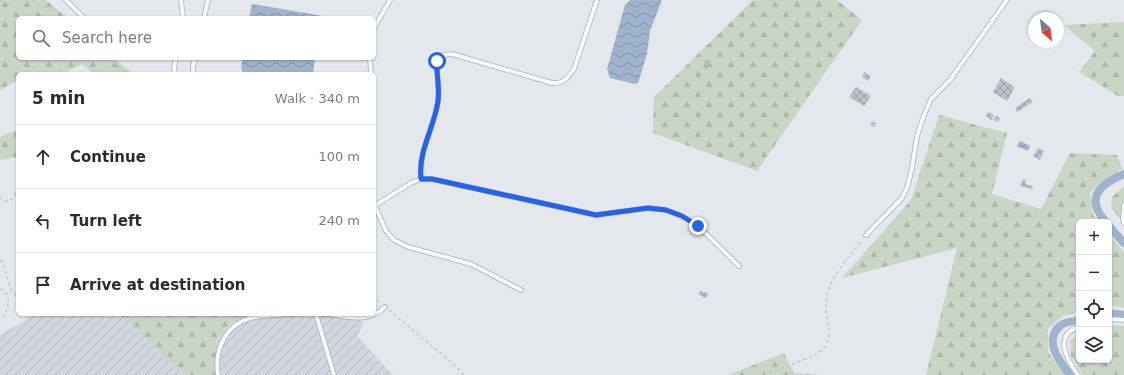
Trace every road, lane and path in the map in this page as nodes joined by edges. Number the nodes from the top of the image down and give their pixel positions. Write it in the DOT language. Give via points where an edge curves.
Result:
graph roads {
  1 [pos="3,0"];
  2 [pos="14,0"];
  3 [pos="66,0"];
  4 [pos="181,0"];
  5 [pos="208,0"];
  6 [pos="390,0"];
  7 [pos="597,0"];
  8 [pos="1007,0"];
  9 [pos="0,1"];
  10 [pos="65,16"];
  11 [pos="82,16"];
  12 [pos="183,16"];
  13 [pos="204,16"];
  14 [pos="376,24"];
  15 [pos="112,60"];
  16 [pos="176,60"];
  17 [pos="195,60"];
  18 [pos="370,60"];
  19 [pos="125,72"];
  20 [pos="175,72"];
  21 [pos="193,72"];
  22 [pos="372,72"];
  23 [pos="421,179"];
  24 [pos="16,193"];
  25 [pos="0,197"];
  26 [pos="376,205"];
  27 [pos="1124,205"];
  28 [pos="376,208"];
  29 [pos="1124,223"];
  30 [pos="866,235"];
  31 [pos="0,260"];
  32 [pos="739,266"];
  33 [pos="0,289"];
  34 [pos="522,290"];
  35 [pos="16,295"];
  36 [pos="376,299"];
  37 [pos="385,307"];
  38 [pos="376,314"];
  39 [pos="267,316"];
  40 [pos="317,316"];
  41 [pos="343,316"];
  42 [pos="372,316"];
  43 [pos="1112,319"];
  44 [pos="0,320"];
  45 [pos="1124,320"];
  46 [pos="1076,328"];
  47 [pos="218,375"];
  48 [pos="334,375"];
  49 [pos="464,375"];
  50 [pos="764,375"];
  51 [pos="1078,375"];
  1 -- 9 [label="path"];
  2 -- 10 [label="path" via="33,1"];
  3 -- 11 [label="lane"];
  4 -- 12 [label="lane"];
  5 -- 13 [label="lane"];
  6 -- 14 [label="lane"];
  7 -- 23 [label="lane" via="574,69 560,84 452,54 444,55 437,61 438,102 421,157"];
  8 -- 30 [label="lane" via="950,80 931,100 918,136 907,188 902,198"];
  15 -- 19 [label="path"];
  16 -- 20 [label="lane"];
  17 -- 21 [label="lane"];
  18 -- 22 [label="lane"];
  23 -- 26 [label="lane"];
  23 -- 32 [label="lane" via="432,179 596,215 648,208 666,210 698,226"];
  24 -- 25 [label="path" via="8,201"];
  27 -- 29 [label="lane"];
  28 -- 34 [label="lane" via="386,231 394,240 408,247 471,264"];
  30 -- 50 [label="path" via="833,278 828,291 826,304 829,336 822,351"];
  31 -- 35 [label="path"];
  33 -- 44 [label="path" via="8,296 8,306 5,316"];
  36 -- 37 [label="path"];
  37 -- 38 [label="lane"];
  37 -- 49 [label="path"];
  39 -- 47 [label="lane" via="241,321 224,336 217,359"];
  40 -- 48 [label="lane"];
  41 -- 42 [label="lane"];
  43 -- 45 [label="lane"];
  46 -- 51 [label="lane" via="1065,338 1064,348 1066,358"];
}
